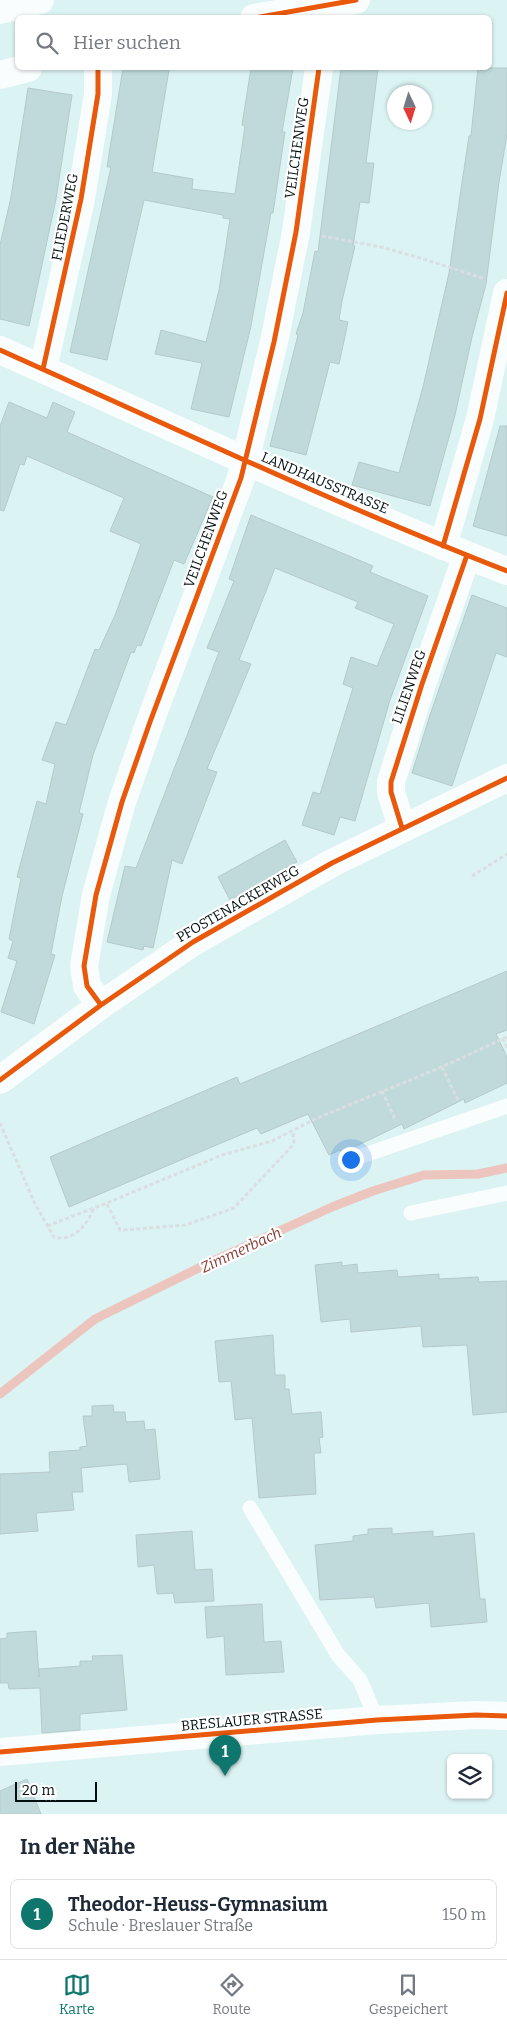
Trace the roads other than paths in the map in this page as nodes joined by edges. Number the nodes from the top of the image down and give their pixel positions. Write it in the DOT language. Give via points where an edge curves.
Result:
graph roads {
  1 [pos="40,0"];
  2 [pos="356,0"];
  3 [pos="0,10"];
  4 [pos="325,12"];
  5 [pos="290,15"];
  6 [pos="20,70"];
  7 [pos="98,70"];
  8 [pos="319,70"];
  9 [pos="0,75"];
  10 [pos="498,287"];
  11 [pos="0,350"];
  12 [pos="44,369"];
  13 [pos="245,461"];
  14 [pos="455,551"];
  15 [pos="507,571"];
  16 [pos="507,779"];
  17 [pos="402,828"];
  18 [pos="101,1005"];
  19 [pos="2,1075"];
  20 [pos="507,1106"];
  21 [pos="347,1161"];
  22 [pos="507,1193"];
  23 [pos="411,1213"];
  24 [pos="250,1508"];
  25 [pos="507,1716"];
  26 [pos="377,1720"];
  27 [pos="0,1752"];
  1 -- 3 [label="street"];
  2 -- 4 [label="street"];
  4 -- 5 [label="street"];
  6 -- 9 [label="street"];
  7 -- 12 [label="street, FLIEDERWEG" via="98,94 81,199"];
  8 -- 13 [label="street, VEILCHENWEG" via="296,232"];
  10 -- 14 [label="street, LILIENWEG" via="480,419"];
  11 -- 12 [label="street, LANDHAUSSTRASSE"];
  12 -- 13 [label="street, LANDHAUSSTRASSE"];
  13 -- 14 [label="street, LANDHAUSSTRASSE"];
  13 -- 18 [label="street, VEILCHENWEG" via="109,843 84,966 87,986"];
  14 -- 15 [label="street, LANDHAUSSTRASSE"];
  14 -- 17 [label="street, LILIENWEG" via="422,684 391,782"];
  16 -- 17 [label="street, PFOSTENACKERWEG"];
  17 -- 18 [label="street, PFOSTENACKERWEG" via="332,863 208,933"];
  18 -- 19 [label="street, PFOSTENACKERWEG"];
  20 -- 21 [label="lane"];
  22 -- 23 [label="lane"];
  24 -- 26 [label="lane" via="338,1655 360,1680"];
  25 -- 26 [label="street, BRESLAUER STRASSE"];
  26 -- 27 [label="street, BRESLAUER STRASSE"];
}
